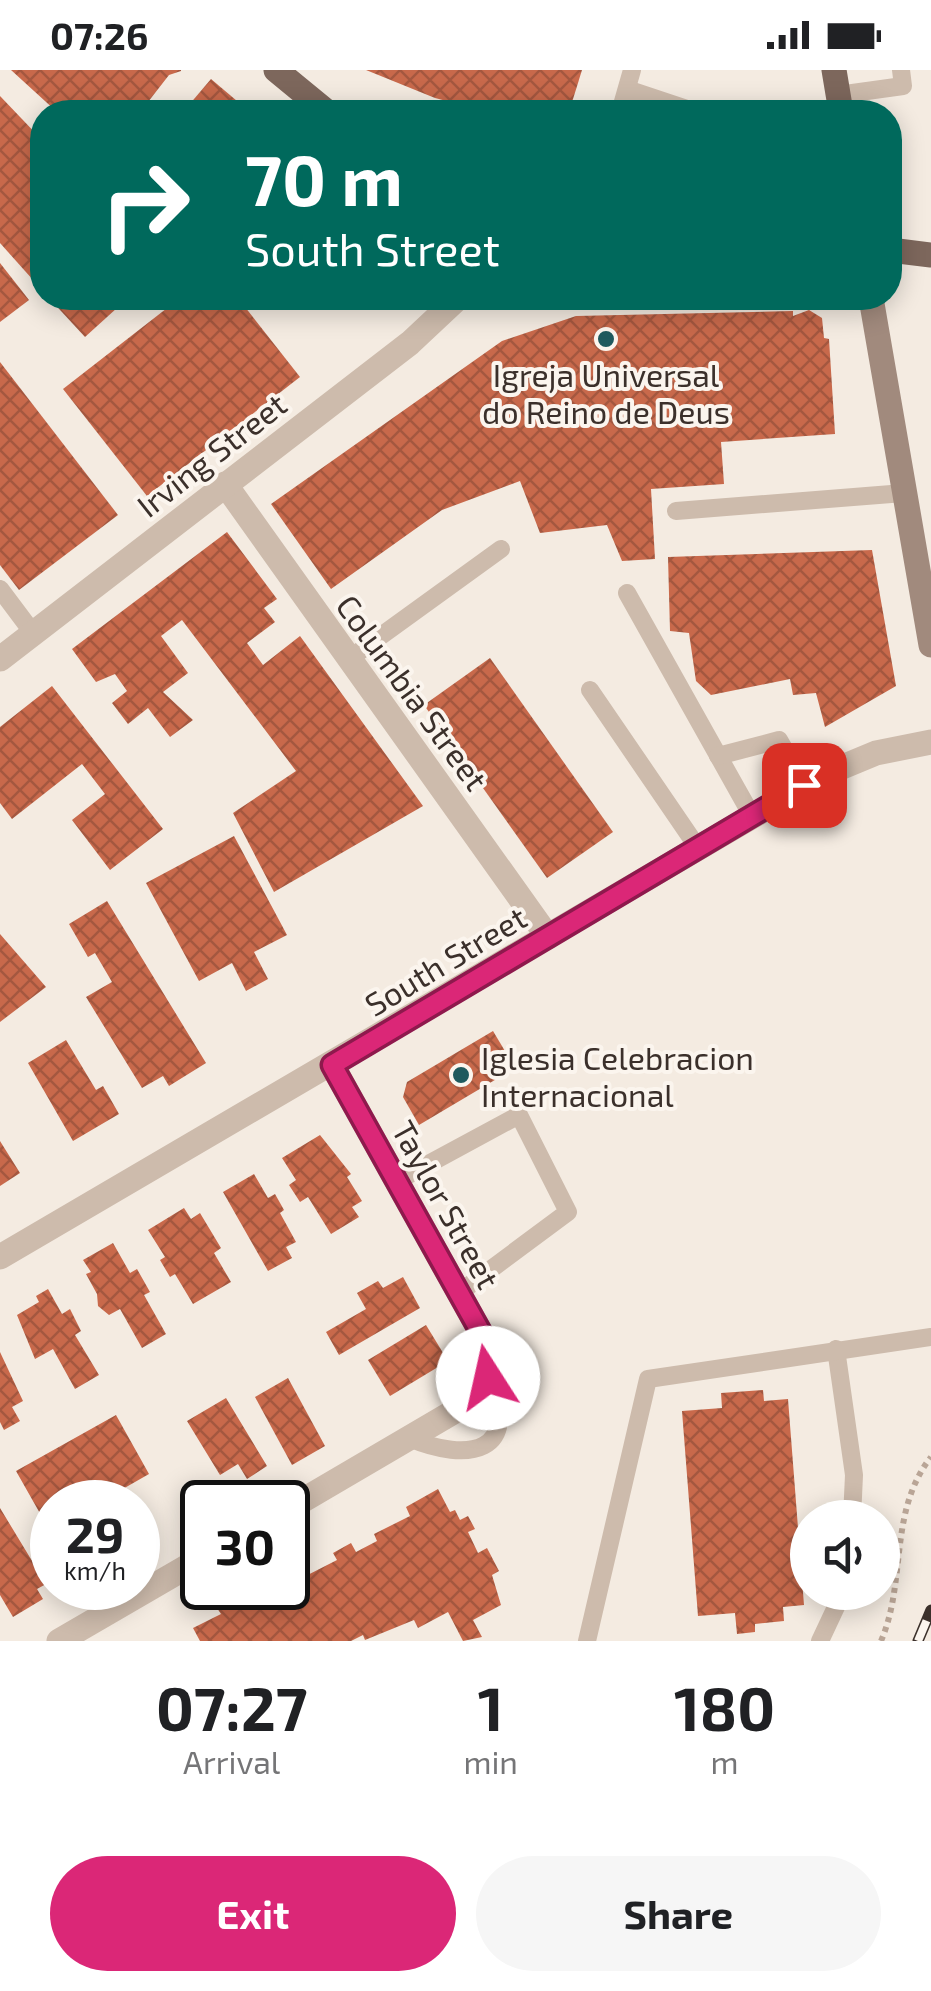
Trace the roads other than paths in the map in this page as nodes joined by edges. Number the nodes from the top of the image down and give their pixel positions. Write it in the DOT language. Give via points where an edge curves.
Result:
graph roads {
  1 [pos="276,70"];
  2 [pos="632,70"];
  3 [pos="901,70"];
  4 [pos="626,90"];
  5 [pos="838,92"];
  6 [pos="312,100"];
  7 [pos="623,100"];
  8 [pos="658,100"];
  9 [pos="902,252"];
  10 [pos="931,256"];
  11 [pos="445,310"];
  12 [pos="874,310"];
  13 [pos="225,484"];
  14 [pos="904,493"];
  15 [pos="676,511"];
  16 [pos="501,549"];
  17 [pos="0,589"];
  18 [pos="627,593"];
  19 [pos="34,632"];
  20 [pos="931,645"];
  21 [pos="0,658"];
  22 [pos="349,658"];
  23 [pos="590,690"];
  24 [pos="931,742"];
  25 [pos="718,756"];
  26 [pos="804,785"];
  27 [pos="752,816"];
  28 [pos="698,848"];
  29 [pos="548,937"];
  30 [pos="332,1065"];
  31 [pos="396,1182"];
  32 [pos="0,1256"];
  33 [pos="459,1293"];
  34 [pos="931,1338"];
  35 [pos="836,1349"];
  36 [pos="488,1378"];
  37 [pos="409,1438"];
  38 [pos="310,1495"];
  39 [pos="853,1500"];
  40 [pos="180,1571"];
  41 [pos="835,1610"];
  42 [pos="59,1641"];
  43 [pos="586,1641"];
  44 [pos="820,1641"];
  1 -- 6 [label="main road"];
  2 -- 4 [label="lane"];
  3 -- 5 [label="lane" via="903,86"];
  4 -- 7 [label="lane"];
  4 -- 8 [label="lane"];
  9 -- 10 [label="main road"];
  11 -- 13 [label="street, Irving Street"];
  12 -- 14 [label="main road"];
  13 -- 19 [label="street, Irving Street"];
  13 -- 22 [label="street, Columbia Street"];
  14 -- 15 [label="lane"];
  14 -- 20 [label="main road"];
  16 -- 22 [label="lane"];
  17 -- 19 [label="lane"];
  18 -- 25 [label="lane"];
  19 -- 21 [label="street, Irving Street"];
  22 -- 29 [label="street, Columbia Street"];
  23 -- 28 [label="lane"];
  24 -- 26 [label="street, South Street" via="876,752"];
  25 -- 26 [label="lane" via="779,740"];
  25 -- 27 [label="lane"];
  26 -- 27 [label="street, South Street"];
  27 -- 28 [label="street, South Street"];
  28 -- 29 [label="street, South Street"];
  29 -- 30 [label="street, South Street"];
  30 -- 31 [label="street, Taylor Street"];
  30 -- 32 [label="street, South Street"];
  31 -- 33 [label="street, Taylor Street"];
  31 -- 33 [label="lane" via="519,1115 568,1212"];
  33 -- 36 [label="street, Taylor Street" via="488,1348"];
  34 -- 35 [label="lane"];
  35 -- 39 [label="lane"];
  35 -- 43 [label="lane" via="648,1378"];
  36 -- 37 [label="street" via="467,1404"];
  36 -- 37 [label="lane" via="498,1420 481,1447 447,1453"];
  37 -- 38 [label="street"];
  40 -- 42 [label="street"];
  41 -- 44 [label="lane"];
}
